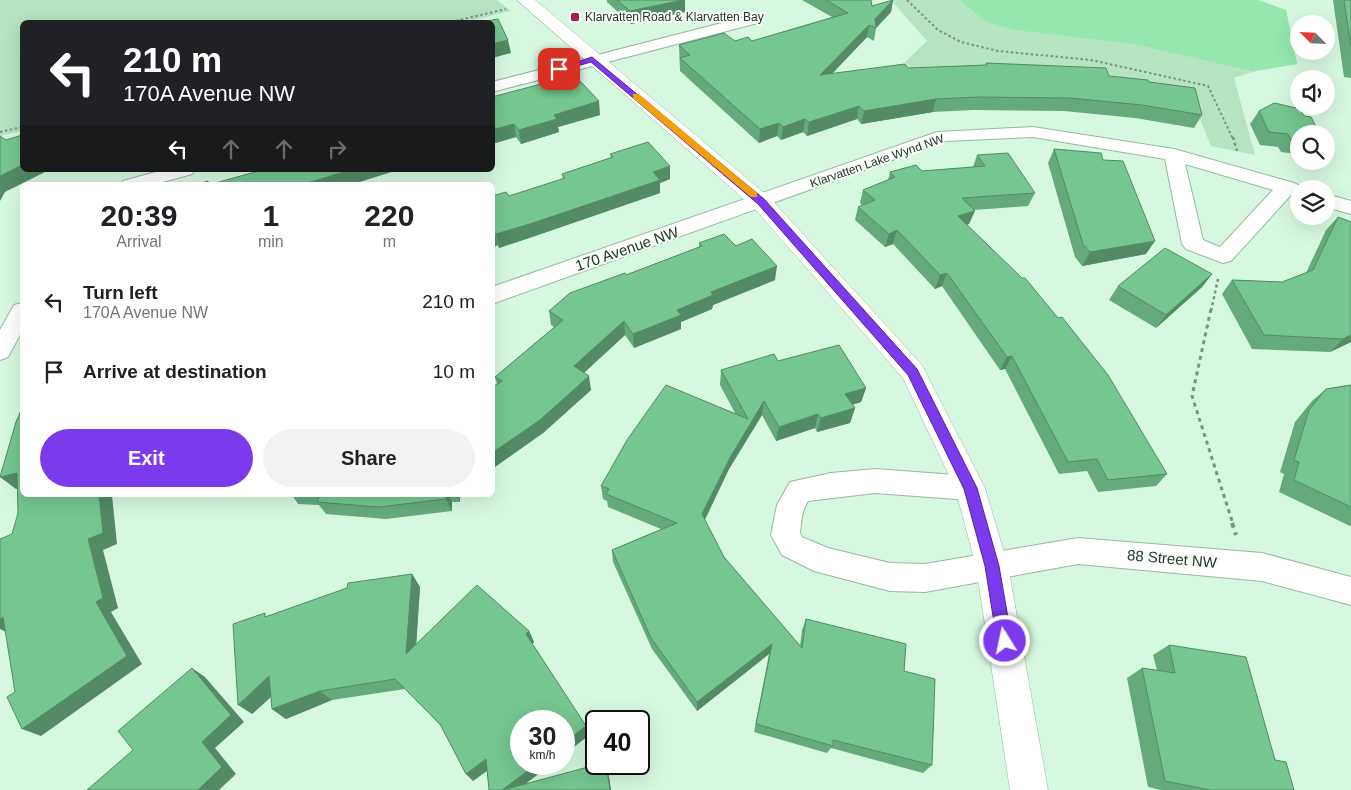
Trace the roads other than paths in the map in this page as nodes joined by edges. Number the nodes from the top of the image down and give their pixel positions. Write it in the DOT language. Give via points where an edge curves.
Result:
graph roads {
  1 [pos="527,2"];
  2 [pos="753,20"];
  3 [pos="592,60"];
  4 [pos="495,86"];
  5 [pos="1174,155"];
  6 [pos="178,172"];
  7 [pos="141,182"];
  8 [pos="1290,188"];
  9 [pos="1290,192"];
  10 [pos="761,202"];
  11 [pos="1335,203"];
  12 [pos="1351,208"];
  13 [pos="495,295"];
  14 [pos="20,315"];
  15 [pos="0,352"];
  16 [pos="970,488"];
  17 [pos="992,566"];
  18 [pos="1351,591"];
  19 [pos="1029,790"];
  1 -- 3 [label="street"];
  2 -- 3 [label="street"];
  3 -- 4 [label="street"];
  3 -- 10 [label="street"];
  5 -- 8 [label="street, Klarvatten Lake Wynd NW"];
  5 -- 9 [label="street, Klarvatten Lake Wynd NW" via="1193,244 1224,256"];
  5 -- 10 [label="street, Klarvatten Lake Wynd NW" via="1034,132 943,136"];
  6 -- 7 [label="street"];
  10 -- 13 [label="street, 170 Avenue NW"];
  10 -- 16 [label="street" via="913,372"];
  11 -- 12 [label="street"];
  14 -- 15 [label="street"];
  16 -- 17 [label="street"];
  16 -- 17 [label="street, 88 Street NW" via="875,481 800,490 788,512 785,535 792,546 824,561 890,577 925,578"];
  17 -- 18 [label="street, 88 Street NW" via="1078,551 1262,567"];
  17 -- 19 [label="street"];
}
